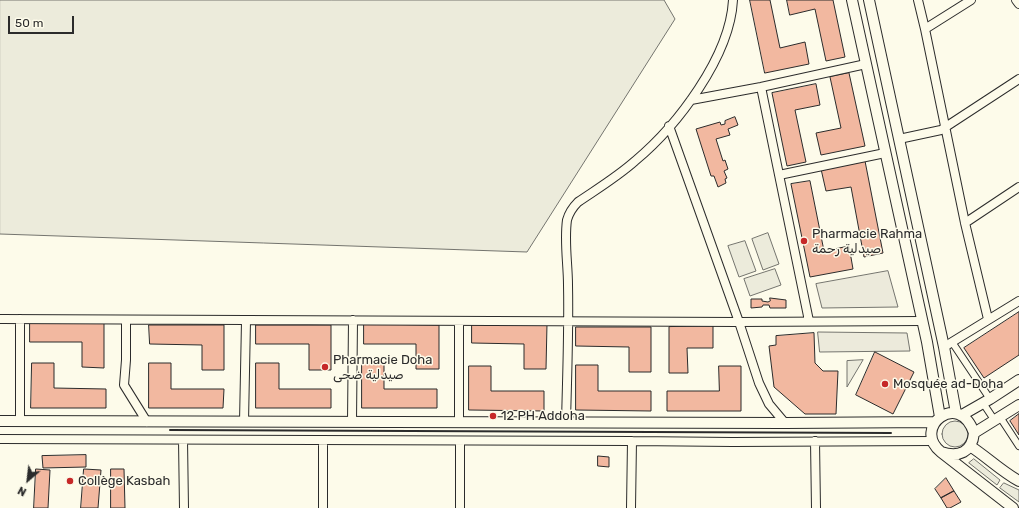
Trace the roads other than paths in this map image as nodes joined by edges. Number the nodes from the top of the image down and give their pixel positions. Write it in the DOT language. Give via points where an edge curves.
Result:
graph roads {
  1 [pos="733,0"];
  2 [pos="852,0"];
  3 [pos="869,0"];
  4 [pos="918,0"];
  5 [pos="972,0"];
  6 [pos="1016,0"];
  7 [pos="1019,4"];
  8 [pos="925,29"];
  9 [pos="866,64"];
  10 [pos="1019,78"];
  11 [pos="761,87"];
  12 [pos="691,100"];
  13 [pos="669,126"];
  14 [pos="946,127"];
  15 [pos="899,139"];
  16 [pos="885,153"];
  17 [pos="778,175"];
  18 [pos="1019,187"];
  19 [pos="965,223"];
  20 [pos="1019,301"];
  21 [pos="0,319"];
  22 [pos="20,319"];
  23 [pos="988,319"];
  24 [pos="126,320"];
  25 [pos="246,320"];
  26 [pos="353,320"];
  27 [pos="567,320"];
  28 [pos="459,321"];
  29 [pos="809,321"];
  30 [pos="922,321"];
  31 [pos="739,322"];
  32 [pos="948,345"];
  33 [pos="1019,380"];
  34 [pos="987,401"];
  35 [pos="1019,405"];
  36 [pos="959,414"];
  37 [pos="937,419"];
  38 [pos="998,419"];
  39 [pos="0,421"];
  40 [pos="20,421"];
  41 [pos="352,421"];
  42 [pos="147,422"];
  43 [pos="244,422"];
  44 [pos="459,422"];
  45 [pos="566,423"];
  46 [pos="785,423"];
  47 [pos="974,433"];
  48 [pos="0,439"];
  49 [pos="183,440"];
  50 [pos="323,440"];
  51 [pos="460,441"];
  52 [pos="632,441"];
  53 [pos="815,441"];
  54 [pos="933,441"];
  55 [pos="970,446"];
  56 [pos="1019,446"];
  57 [pos="941,452"];
  58 [pos="1019,481"];
  59 [pos="184,508"];
  60 [pos="323,508"];
  61 [pos="460,508"];
  62 [pos="631,508"];
  63 [pos="816,508"];
  64 [pos="1014,508"];
  1 -- 12 [label="street" via="728,29 721,46 705,79"];
  2 -- 9 [label="street"];
  3 -- 15 [label="street"];
  4 -- 8 [label="street"];
  5 -- 8 [label="street"];
  6 -- 7 [label="street"];
  8 -- 14 [label="street"];
  9 -- 11 [label="street"];
  9 -- 16 [label="street"];
  10 -- 14 [label="street"];
  11 -- 12 [label="street"];
  11 -- 17 [label="street"];
  12 -- 13 [label="street"];
  13 -- 27 [label="street" via="635,162 572,207 566,236"];
  13 -- 31 [label="street"];
  14 -- 15 [label="street"];
  14 -- 19 [label="street"];
  15 -- 32 [label="street"];
  16 -- 17 [label="street"];
  16 -- 30 [label="street"];
  17 -- 29 [label="street"];
  18 -- 19 [label="street"];
  19 -- 23 [label="street"];
  20 -- 23 [label="street"];
  21 -- 22 [label="street"];
  22 -- 24 [label="street"];
  22 -- 40 [label="street"];
  23 -- 32 [label="street"];
  24 -- 25 [label="street"];
  24 -- 42 [label="street" via="124,385"];
  25 -- 26 [label="street"];
  25 -- 43 [label="street"];
  26 -- 28 [label="street"];
  26 -- 41 [label="street"];
  27 -- 28 [label="street"];
  27 -- 31 [label="street"];
  27 -- 45 [label="street"];
  28 -- 44 [label="street"];
  29 -- 30 [label="street"];
  29 -- 31 [label="street"];
  30 -- 37 [label="street"];
  31 -- 46 [label="street" via="765,396"];
  32 -- 34 [label="street"];
  32 -- 36 [label="street"];
  33 -- 34 [label="street"];
  34 -- 36 [label="street"];
  34 -- 38 [label="street"];
  35 -- 38 [label="street"];
  36 -- 37 [label="street" via="948,413"];
  36 -- 47 [label="street" via="971,424"];
  37 -- 46 [label="street"];
  37 -- 54 [label="street" via="931,431"];
  38 -- 47 [label="street"];
  38 -- 56 [label="street"];
  39 -- 40 [label="street"];
  40 -- 42 [label="street"];
  41 -- 43 [label="street"];
  41 -- 44 [label="street"];
  42 -- 43 [label="street"];
  44 -- 45 [label="street"];
  45 -- 46 [label="street"];
  47 -- 55 [label="street"];
  48 -- 49 [label="street"];
  49 -- 50 [label="street"];
  49 -- 59 [label="street"];
  50 -- 51 [label="street"];
  50 -- 60 [label="street"];
  51 -- 52 [label="street"];
  51 -- 61 [label="street"];
  52 -- 53 [label="street"];
  52 -- 62 [label="street"];
  53 -- 54 [label="street"];
  53 -- 63 [label="street"];
  54 -- 57 [label="street"];
  55 -- 57 [label="street" via="957,455"];
  55 -- 58 [label="street"];
  57 -- 64 [label="street"];
}
